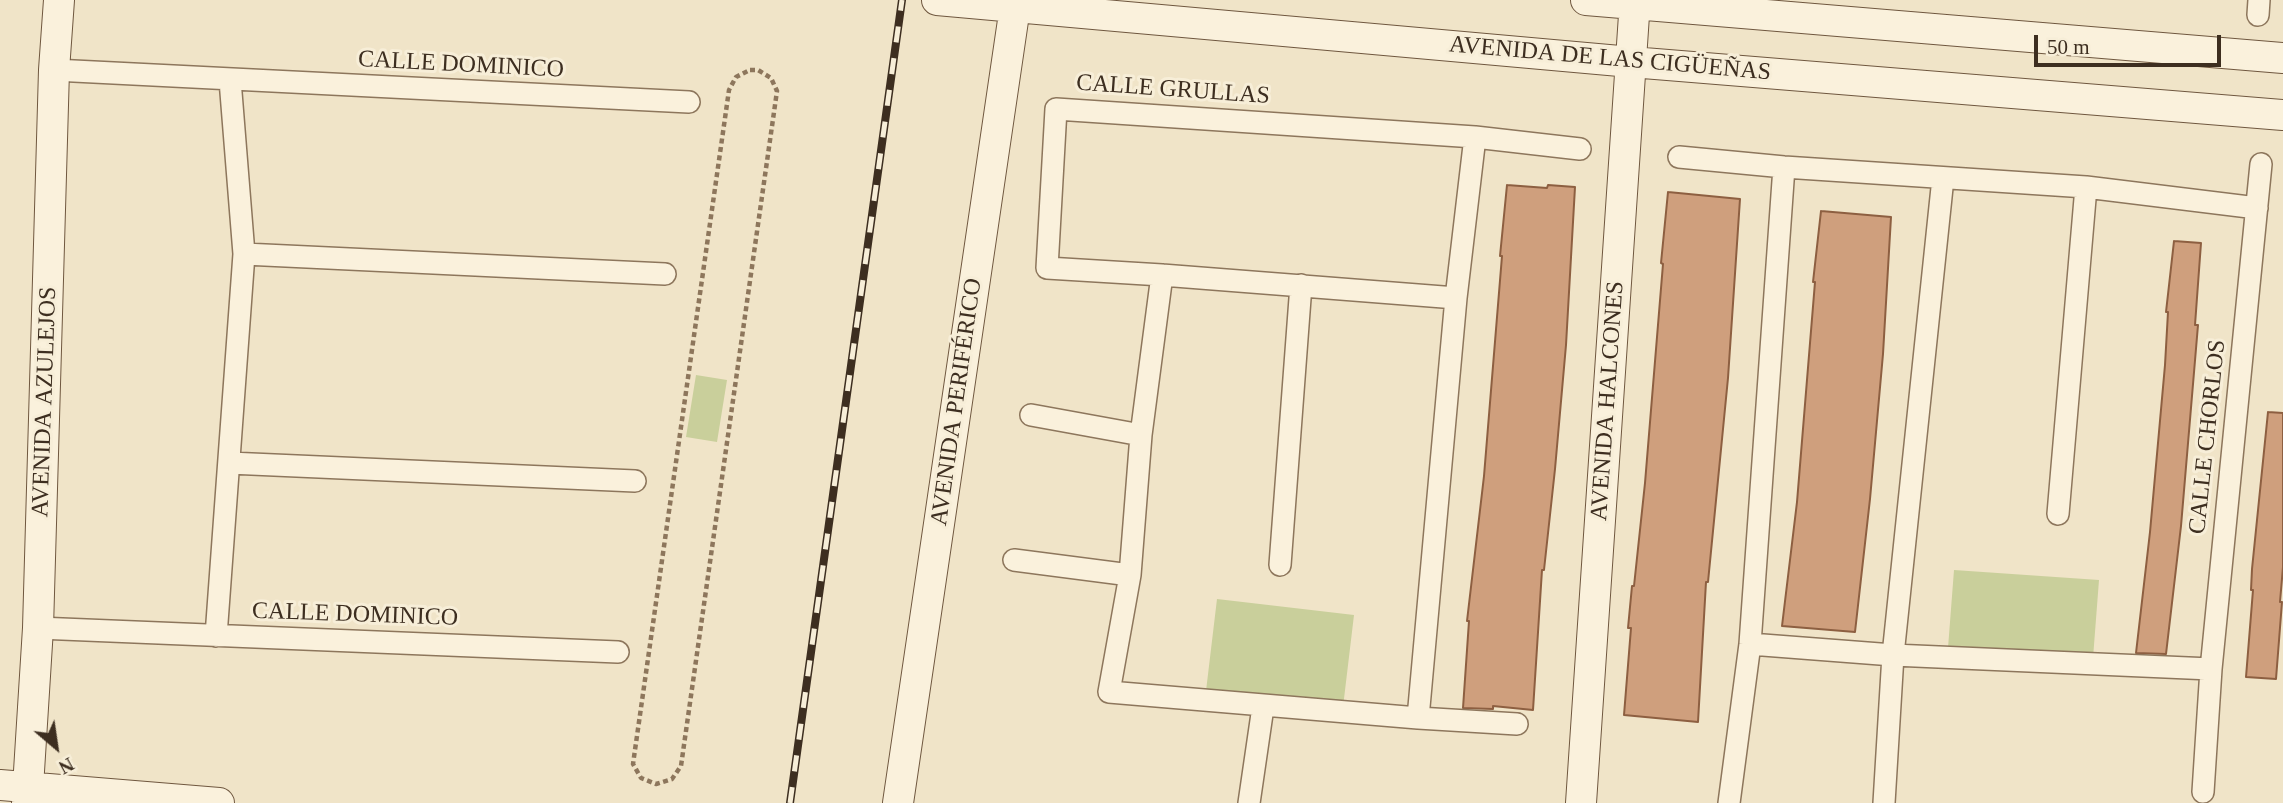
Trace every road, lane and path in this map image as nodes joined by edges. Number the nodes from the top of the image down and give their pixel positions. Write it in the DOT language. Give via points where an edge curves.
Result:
graph roads {
  1 [pos="60,0"];
  2 [pos="937,0"];
  3 [pos="1586,0"];
  4 [pos="1635,2"];
  5 [pos="1016,3"];
  6 [pos="2283,58"];
  7 [pos="1631,62"];
  8 [pos="54,70"];
  9 [pos="230,80"];
  10 [pos="777,91"];
  11 [pos="689,102"];
  12 [pos="2283,115"];
  13 [pos="1475,137"];
  14 [pos="1580,149"];
  15 [pos="1679,157"];
  16 [pos="2261,164"];
  17 [pos="1784,167"];
  18 [pos="1943,178"];
  19 [pos="2086,187"];
  20 [pos="2257,208"];
  21 [pos="244,254"];
  22 [pos="665,274"];
  23 [pos="1162,275"];
  24 [pos="1301,285"];
  25 [pos="1456,298"];
  26 [pos="1031,415"];
  27 [pos="1141,435"];
  28 [pos="229,463"];
  29 [pos="635,481"];
  30 [pos="2058,514"];
  31 [pos="1014,560"];
  32 [pos="1280,565"];
  33 [pos="1130,575"];
  34 [pos="38,628"];
  35 [pos="216,636"];
  36 [pos="1750,644"];
  37 [pos="618,652"];
  38 [pos="1893,655"];
  39 [pos="2211,669"];
  40 [pos="1263,707"];
  41 [pos="1418,718"];
  42 [pos="1517,724"];
  43 [pos="18,792"];
  44 [pos="2203,792"];
  45 [pos="219,803"];
  46 [pos="898,803"];
  47 [pos="1249,803"];
  48 [pos="1581,803"];
  49 [pos="1729,803"];
  50 [pos="1884,803"];
  1 -- 8 [label="main road, AVENIDA AZULEJOS"];
  2 -- 5 [label="main road, AVENIDA DE LAS CIGÜEÑAS"];
  3 -- 4 [label="main road"];
  4 -- 6 [label="main road"];
  4 -- 7 [label="main road, AVENIDA HALCONES"];
  5 -- 7 [label="main road, AVENIDA DE LAS CIGÜEÑAS"];
  5 -- 46 [label="main road, AVENIDA PERIFÉRICO"];
  7 -- 12 [label="main road, AVENIDA DE LAS CIGÜEÑAS"];
  7 -- 48 [label="main road, AVENIDA HALCONES"];
  8 -- 9 [label="street, CALLE DOMINICO"];
  8 -- 34 [label="main road, AVENIDA AZULEJOS"];
  9 -- 11 [label="street, CALLE DOMINICO"];
  9 -- 21 [label="street, CALLE DOMINICO"];
  10 -- 10 [label="path" via="771,78 758,70 736,77 729,90 633,764 641,778 656,784 672,779 681,766"];
  13 -- 14 [label="street, CALLE GRULLAS"];
  13 -- 23 [label="street, CALLE GRULLAS" via="1056,109 1047,268"];
  13 -- 25 [label="street"];
  15 -- 17 [label="street"];
  16 -- 20 [label="street, CALLE CHORLOS"];
  17 -- 18 [label="street"];
  17 -- 36 [label="street"];
  18 -- 19 [label="street"];
  18 -- 38 [label="street"];
  19 -- 20 [label="street"];
  19 -- 30 [label="street"];
  20 -- 39 [label="street, CALLE CHORLOS"];
  21 -- 22 [label="street"];
  21 -- 28 [label="street, CALLE DOMINICO"];
  23 -- 24 [label="street, CALLE GRULLAS"];
  23 -- 27 [label="street"];
  24 -- 25 [label="street, CALLE GRULLAS"];
  24 -- 32 [label="street"];
  25 -- 41 [label="street"];
  26 -- 27 [label="street"];
  27 -- 33 [label="street"];
  28 -- 29 [label="street"];
  28 -- 35 [label="street, CALLE DOMINICO"];
  31 -- 33 [label="street"];
  33 -- 40 [label="street" via="1109,692"];
  34 -- 35 [label="street, CALLE DOMINICO"];
  34 -- 43 [label="main road, AVENIDA AZULEJOS"];
  35 -- 37 [label="street, CALLE DOMINICO"];
  36 -- 38 [label="street"];
  36 -- 49 [label="street"];
  38 -- 39 [label="street"];
  38 -- 50 [label="street"];
  39 -- 44 [label="street, CALLE CHORLOS"];
  40 -- 41 [label="street"];
  40 -- 47 [label="street"];
  41 -- 42 [label="street"];
  43 -- 45 [label="main road"];
}
